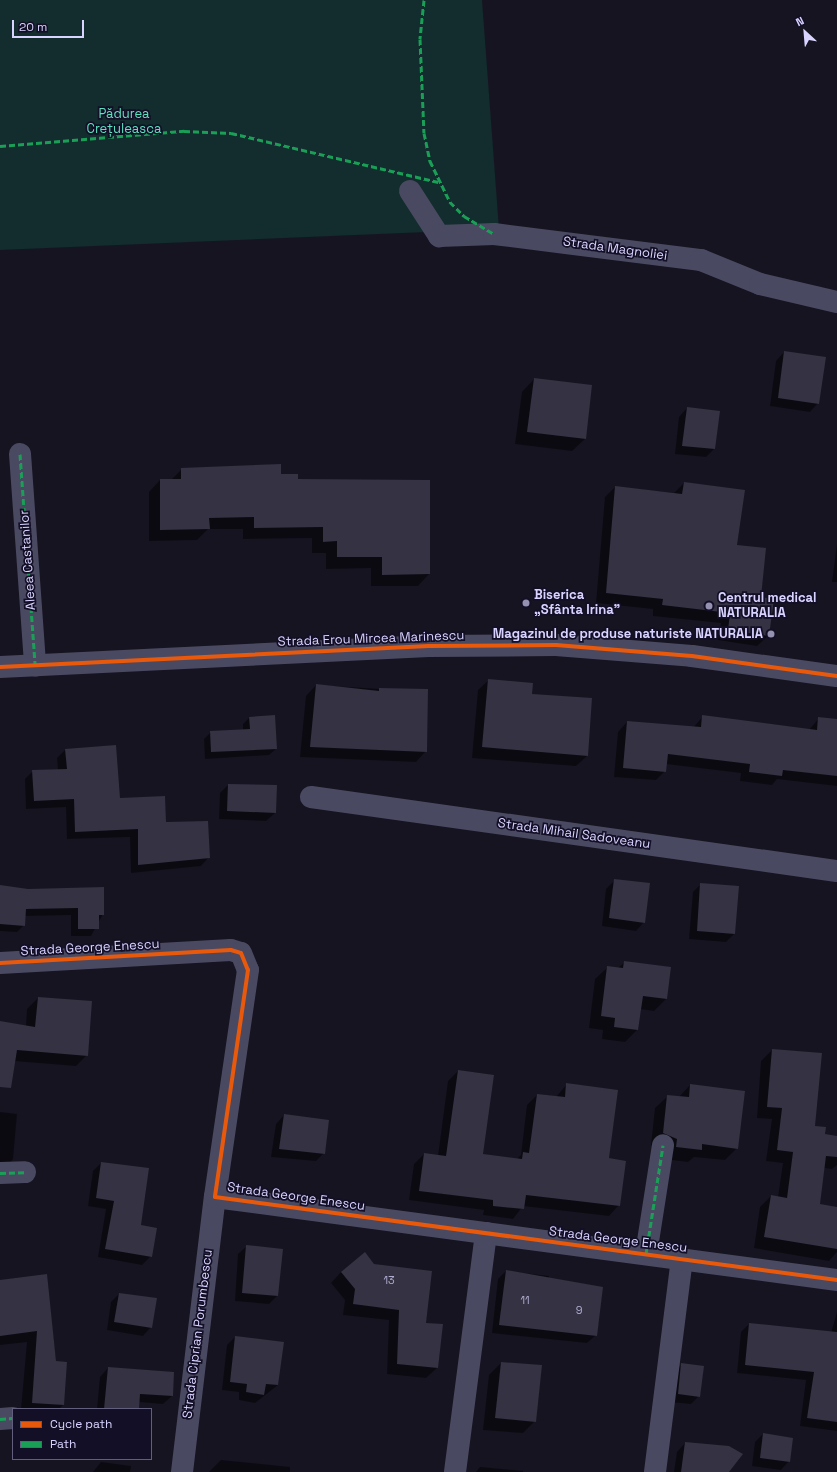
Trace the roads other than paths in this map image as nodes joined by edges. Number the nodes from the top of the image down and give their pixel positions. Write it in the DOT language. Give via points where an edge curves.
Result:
graph roads {
  1 [pos="410,191"];
  2 [pos="837,302"];
  3 [pos="20,454"];
  4 [pos="35,666"];
  5 [pos="0,667"];
  6 [pos="837,676"];
  7 [pos="311,797"];
  8 [pos="837,871"];
  9 [pos="0,963"];
  10 [pos="663,1145"];
  11 [pos="26,1172"];
  12 [pos="0,1173"];
  13 [pos="215,1196"];
  14 [pos="486,1233"];
  15 [pos="646,1254"];
  16 [pos="682,1259"];
  17 [pos="837,1280"];
  18 [pos="12,1418"];
  19 [pos="0,1419"];
  20 [pos="182,1472"];
  21 [pos="455,1472"];
  22 [pos="655,1472"];
  1 -- 2 [label="street, Strada Magnoliei" via="439,236 494,234 701,260 760,284"];
  3 -- 4 [label="street, Aleea Castanilor"];
  4 -- 5 [label="street, Strada Erou Mircea Marinescu"];
  4 -- 6 [label="street, Strada Erou Mircea Marinescu" via="428,646 548,645 692,656"];
  7 -- 8 [label="street, Strada Mihail Sadoveanu"];
  9 -- 13 [label="street, Strada George Enescu" via="231,950 242,953 248,970"];
  10 -- 15 [label="street"];
  11 -- 12 [label="street"];
  13 -- 14 [label="street, Strada George Enescu"];
  13 -- 20 [label="street, Strada Ciprian Porumbescu"];
  14 -- 15 [label="street, Strada George Enescu"];
  14 -- 21 [label="street"];
  15 -- 16 [label="street, Strada George Enescu"];
  16 -- 17 [label="street, Strada George Enescu"];
  16 -- 22 [label="street"];
  18 -- 19 [label="street"];
}
